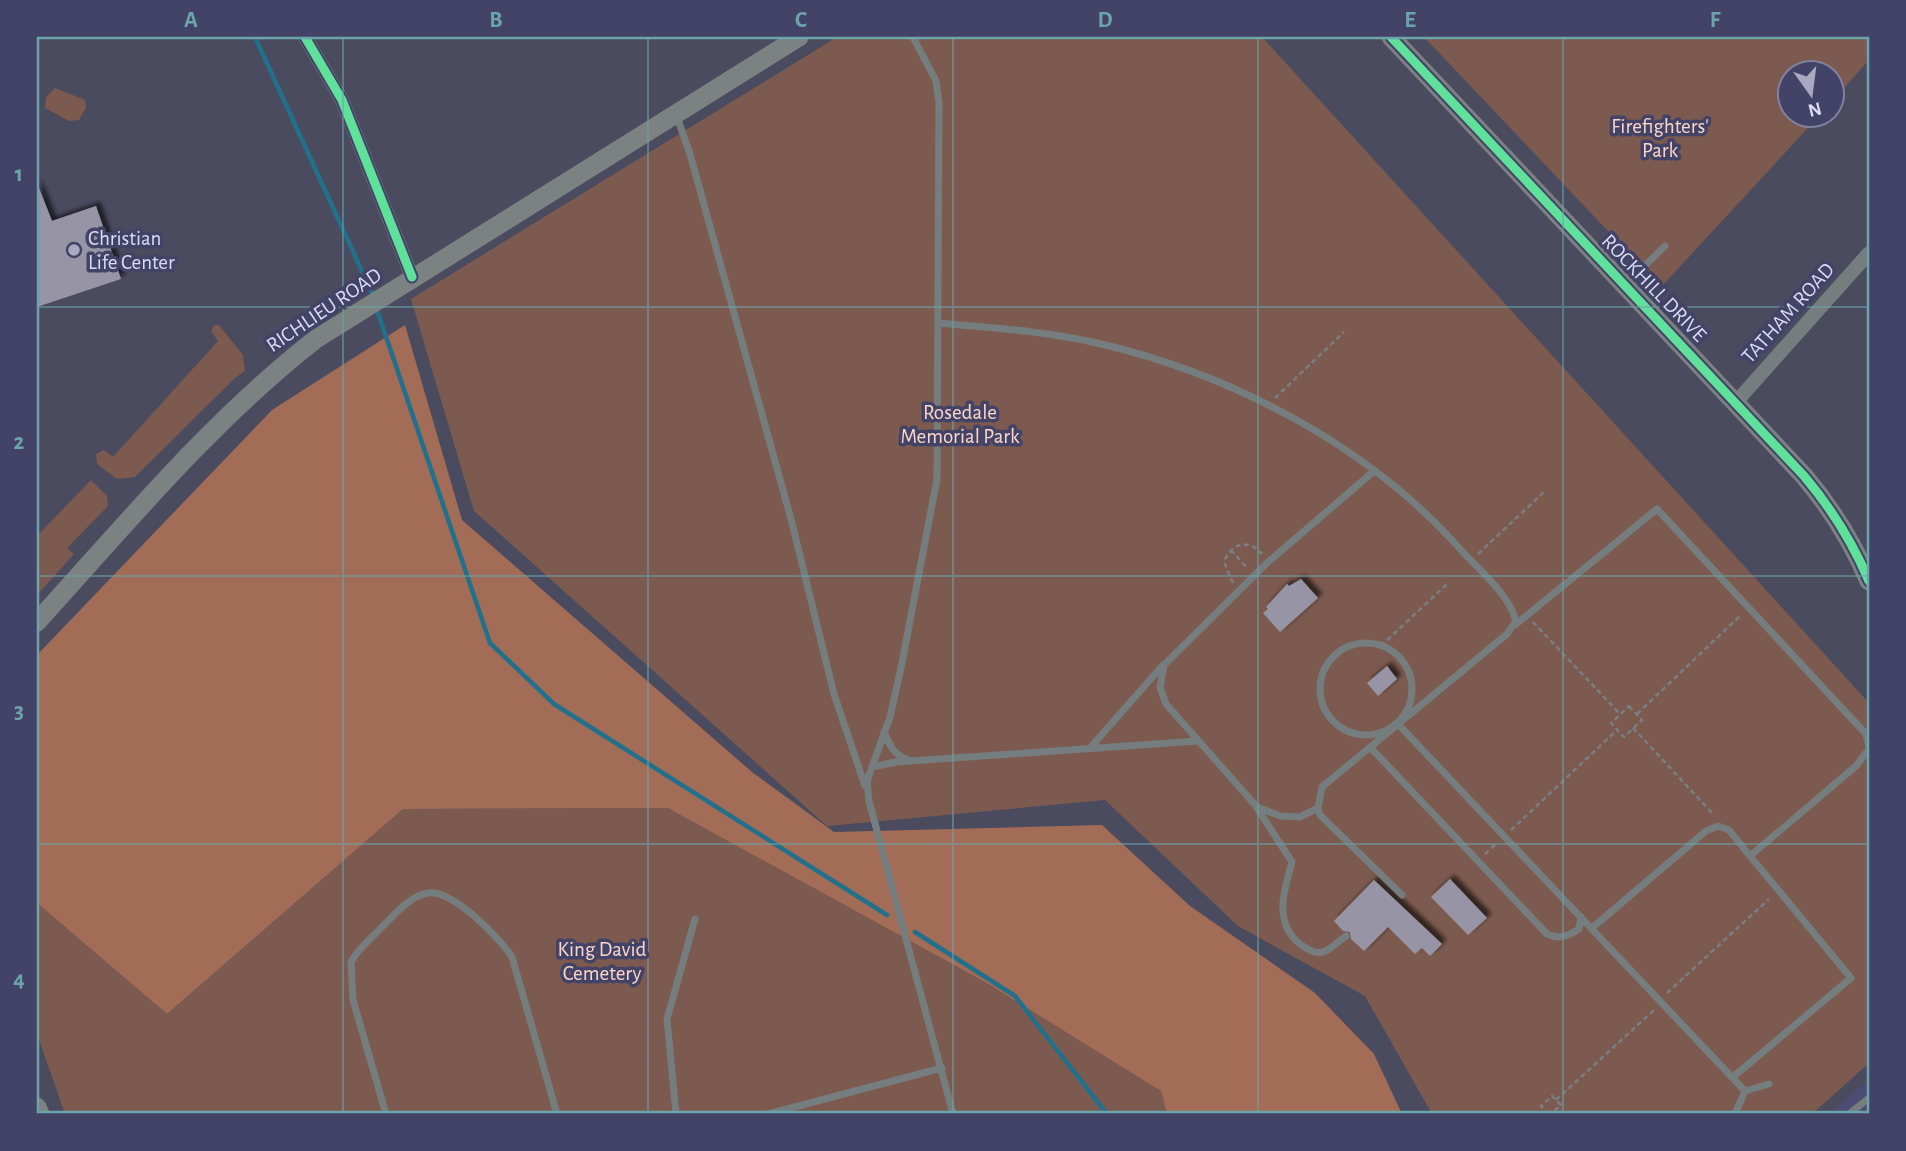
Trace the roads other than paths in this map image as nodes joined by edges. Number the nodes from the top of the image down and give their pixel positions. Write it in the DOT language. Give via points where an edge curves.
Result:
graph roads {
  1 [pos="305,37"];
  2 [pos="799,37"];
  3 [pos="913,37"];
  4 [pos="1391,37"];
  5 [pos="676,113"];
  6 [pos="1665,246"];
  7 [pos="1869,253"];
  8 [pos="412,278"];
  9 [pos="1626,284"];
  10 [pos="938,323"];
  11 [pos="1737,401"];
  12 [pos="1373,472"];
  13 [pos="1869,581"];
  14 [pos="37,622"];
  15 [pos="1514,626"];
  16 [pos="1164,665"];
  17 [pos="1398,724"];
  18 [pos="884,733"];
  19 [pos="1198,741"];
  20 [pos="1370,747"];
  21 [pos="1090,748"];
  22 [pos="1869,748"];
  23 [pos="912,761"];
  24 [pos="872,767"];
  25 [pos="868,794"];
  26 [pos="1257,807"];
  27 [pos="1318,808"];
  28 [pos="1749,856"];
  29 [pos="1402,895"];
  30 [pos="1581,917"];
  31 [pos="695,919"];
  32 [pos="1592,928"];
  33 [pos="1346,936"];
  34 [pos="942,1068"];
  35 [pos="1732,1077"];
  36 [pos="1769,1084"];
  37 [pos="1745,1091"];
  38 [pos="1869,1098"];
  39 [pos="37,1107"];
  40 [pos="40,1114"];
  41 [pos="386,1114"];
  42 [pos="557,1114"];
  43 [pos="676,1114"];
  44 [pos="768,1114"];
  45 [pos="953,1114"];
  46 [pos="1735,1114"];
  47 [pos="1849,1114"];
  1 -- 8 [label="street" via="342,100"];
  2 -- 5 [label="main road, RICHLIEU ROAD"];
  3 -- 10 [label="lane" via="936,81 939,102"];
  4 -- 9 [label="main road, ROCKHILL DRIVE"];
  5 -- 8 [label="main road, RICHLIEU ROAD"];
  5 -- 25 [label="lane" via="791,519 834,694"];
  6 -- 9 [label="lane"];
  7 -- 11 [label="street, TATHAM ROAD"];
  8 -- 14 [label="main road, RICHLIEU ROAD" via="316,338 270,375"];
  9 -- 11 [label="main road, ROCKHILL DRIVE"];
  10 -- 12 [label="lane" via="1054,335 1176,365 1268,405"];
  10 -- 18 [label="lane" via="937,478"];
  11 -- 13 [label="main road, ROCKHILL DRIVE" via="1834,511"];
  12 -- 15 [label="lane" via="1441,527 1513,612"];
  12 -- 16 [label="lane" via="1268,562"];
  15 -- 17 [label="lane"];
  15 -- 22 [label="lane" via="1657,509 1866,734"];
  16 -- 19 [label="lane" via="1160,687 1166,704"];
  16 -- 21 [label="lane"];
  17 -- 17 [label="lane" via="1369,735 1340,728 1329,717 1320,688 1331,659 1356,644 1381,646 1398,656 1412,681 1412,696"];
  17 -- 20 [label="lane"];
  17 -- 30 [label="lane"];
  18 -- 23 [label="lane" via="899,757"];
  18 -- 24 [label="lane"];
  19 -- 21 [label="lane"];
  19 -- 26 [label="lane"];
  20 -- 27 [label="lane" via="1322,787"];
  20 -- 30 [label="lane" via="1547,934 1556,938 1569,935 1579,929"];
  21 -- 23 [label="lane"];
  22 -- 28 [label="lane" via="1856,766"];
  23 -- 24 [label="lane"];
  24 -- 25 [label="lane"];
  25 -- 34 [label="lane"];
  26 -- 27 [label="lane" via="1280,816 1300,817"];
  26 -- 33 [label="lane" via="1292,862 1282,897 1283,923 1313,954 1322,954"];
  27 -- 29 [label="lane"];
  28 -- 32 [label="lane" via="1729,830 1718,826 1706,831"];
  28 -- 35 [label="lane" via="1851,978"];
  30 -- 32 [label="lane"];
  31 -- 43 [label="lane" via="667,1019"];
  32 -- 35 [label="lane"];
  34 -- 44 [label="lane"];
  34 -- 45 [label="lane"];
  35 -- 37 [label="lane"];
  36 -- 37 [label="lane"];
  37 -- 46 [label="lane"];
  38 -- 47 [label="lane"];
  39 -- 40 [label="main road"];
  41 -- 42 [label="lane" via="354,1000 351,962 404,906 418,897 439,893 465,910 512,957"];
}
